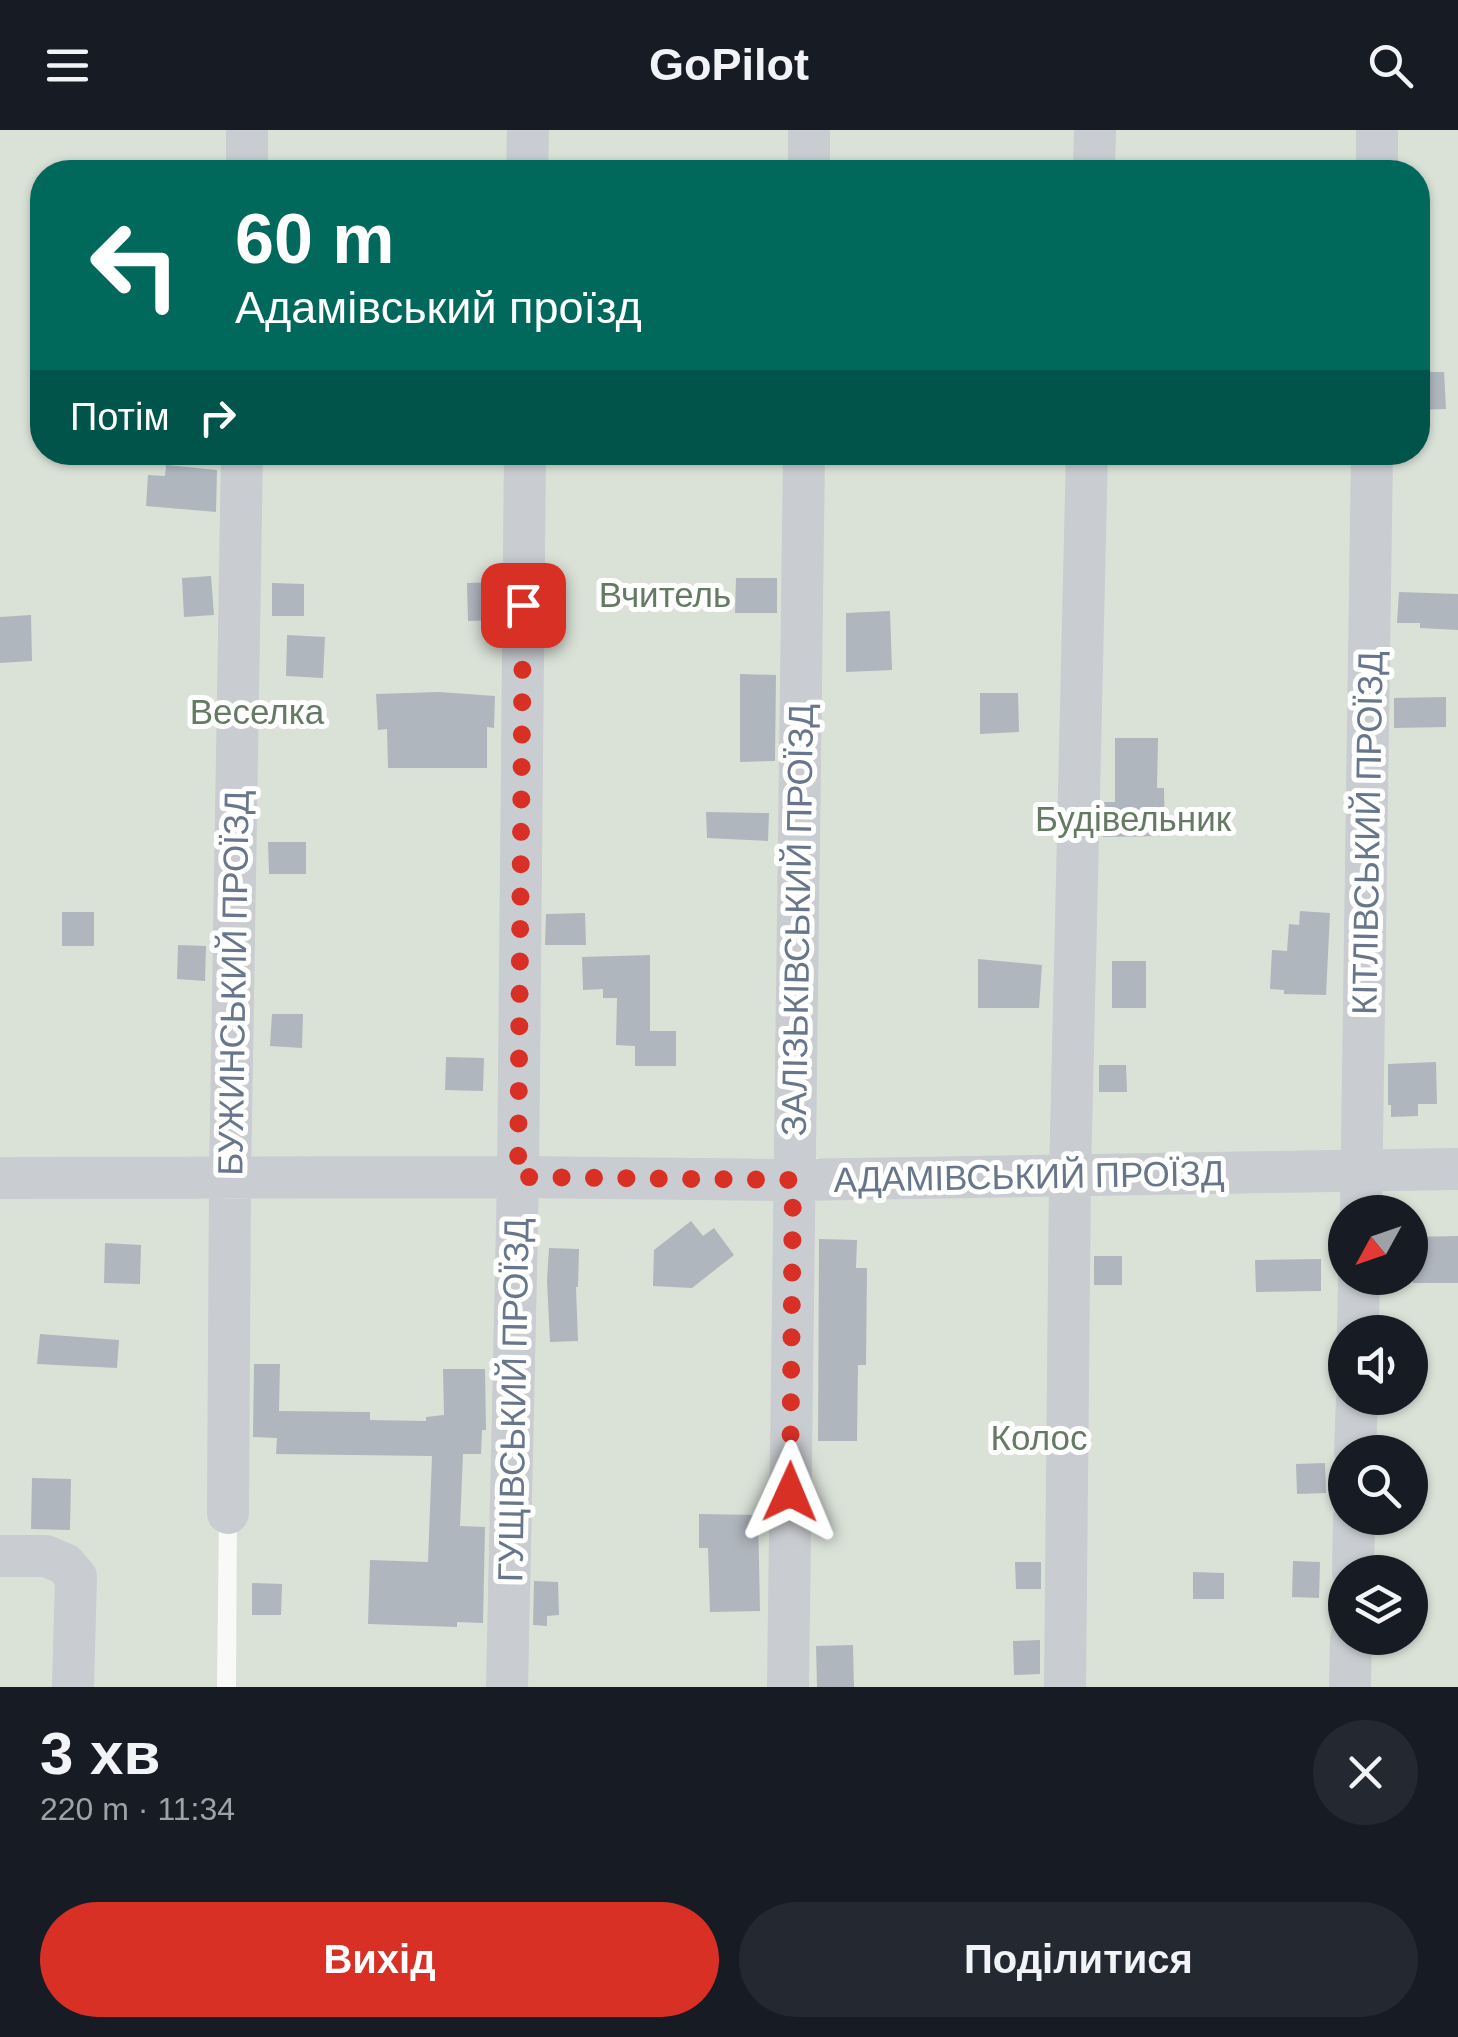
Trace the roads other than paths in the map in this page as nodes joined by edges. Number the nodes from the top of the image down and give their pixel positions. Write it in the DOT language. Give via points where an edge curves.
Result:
graph roads {
  1 [pos="247,130"];
  2 [pos="528,130"];
  3 [pos="809,130"];
  4 [pos="1094,130"];
  5 [pos="1377,130"];
  6 [pos="247,160"];
  7 [pos="527,160"];
  8 [pos="808,160"];
  9 [pos="1094,160"];
  10 [pos="1376,160"];
  11 [pos="242,465"];
  12 [pos="525,465"];
  13 [pos="804,465"];
  14 [pos="1087,465"];
  15 [pos="1372,465"];
  16 [pos="1458,1169"];
  17 [pos="1362,1170"];
  18 [pos="1070,1176"];
  19 [pos="518,1177"];
  20 [pos="0,1178"];
  21 [pos="230,1178"];
  22 [pos="793,1180"];
  23 [pos="1361,1195"];
  24 [pos="228,1513"];
  25 [pos="0,1556"];
  26 [pos="1351,1655"];
  27 [pos="73,1687"];
  28 [pos="506,1687"];
  29 [pos="788,1687"];
  30 [pos="1065,1687"];
  31 [pos="1350,1687"];
  1 -- 6 [label="lane"];
  2 -- 7 [label="lane"];
  3 -- 8 [label="lane"];
  4 -- 9 [label="lane"];
  5 -- 10 [label="lane"];
  11 -- 21 [label="lane, БУЖИНСЬКИЙ ПРОЇЗД"];
  12 -- 19 [label="lane, ГУЩІВСЬКИЙ ПРОЇЗД"];
  13 -- 22 [label="lane, ЗАЛІЗЬКІВСЬКИЙ ПРОЇЗД"];
  14 -- 18 [label="lane"];
  15 -- 17 [label="lane, КІТЛІВСЬКИЙ ПРОЇЗД"];
  16 -- 17 [label="lane, АДАМІВСЬКИЙ ПРОЇЗД"];
  17 -- 18 [label="lane, АДАМІВСЬКИЙ ПРОЇЗД"];
  17 -- 23 [label="lane, КІТЛІВСЬКИЙ ПРОЇЗД"];
  18 -- 22 [label="lane, АДАМІВСЬКИЙ ПРОЇЗД"];
  18 -- 30 [label="lane"];
  19 -- 21 [label="lane, АДАМІВСЬКИЙ ПРОЇЗД"];
  19 -- 22 [label="lane, АДАМІВСЬКИЙ ПРОЇЗД"];
  19 -- 28 [label="lane, ГУЩІВСЬКИЙ ПРОЇЗД"];
  20 -- 21 [label="lane, АДАМІВСЬКИЙ ПРОЇЗД"];
  21 -- 24 [label="lane, БУЖИНСЬКИЙ ПРОЇЗД"];
  22 -- 29 [label="lane, ЗАЛІЗЬКІВСЬКИЙ ПРОЇЗД"];
  25 -- 27 [label="lane" via="46,1556 76,1577"];
  26 -- 31 [label="lane"];
}
